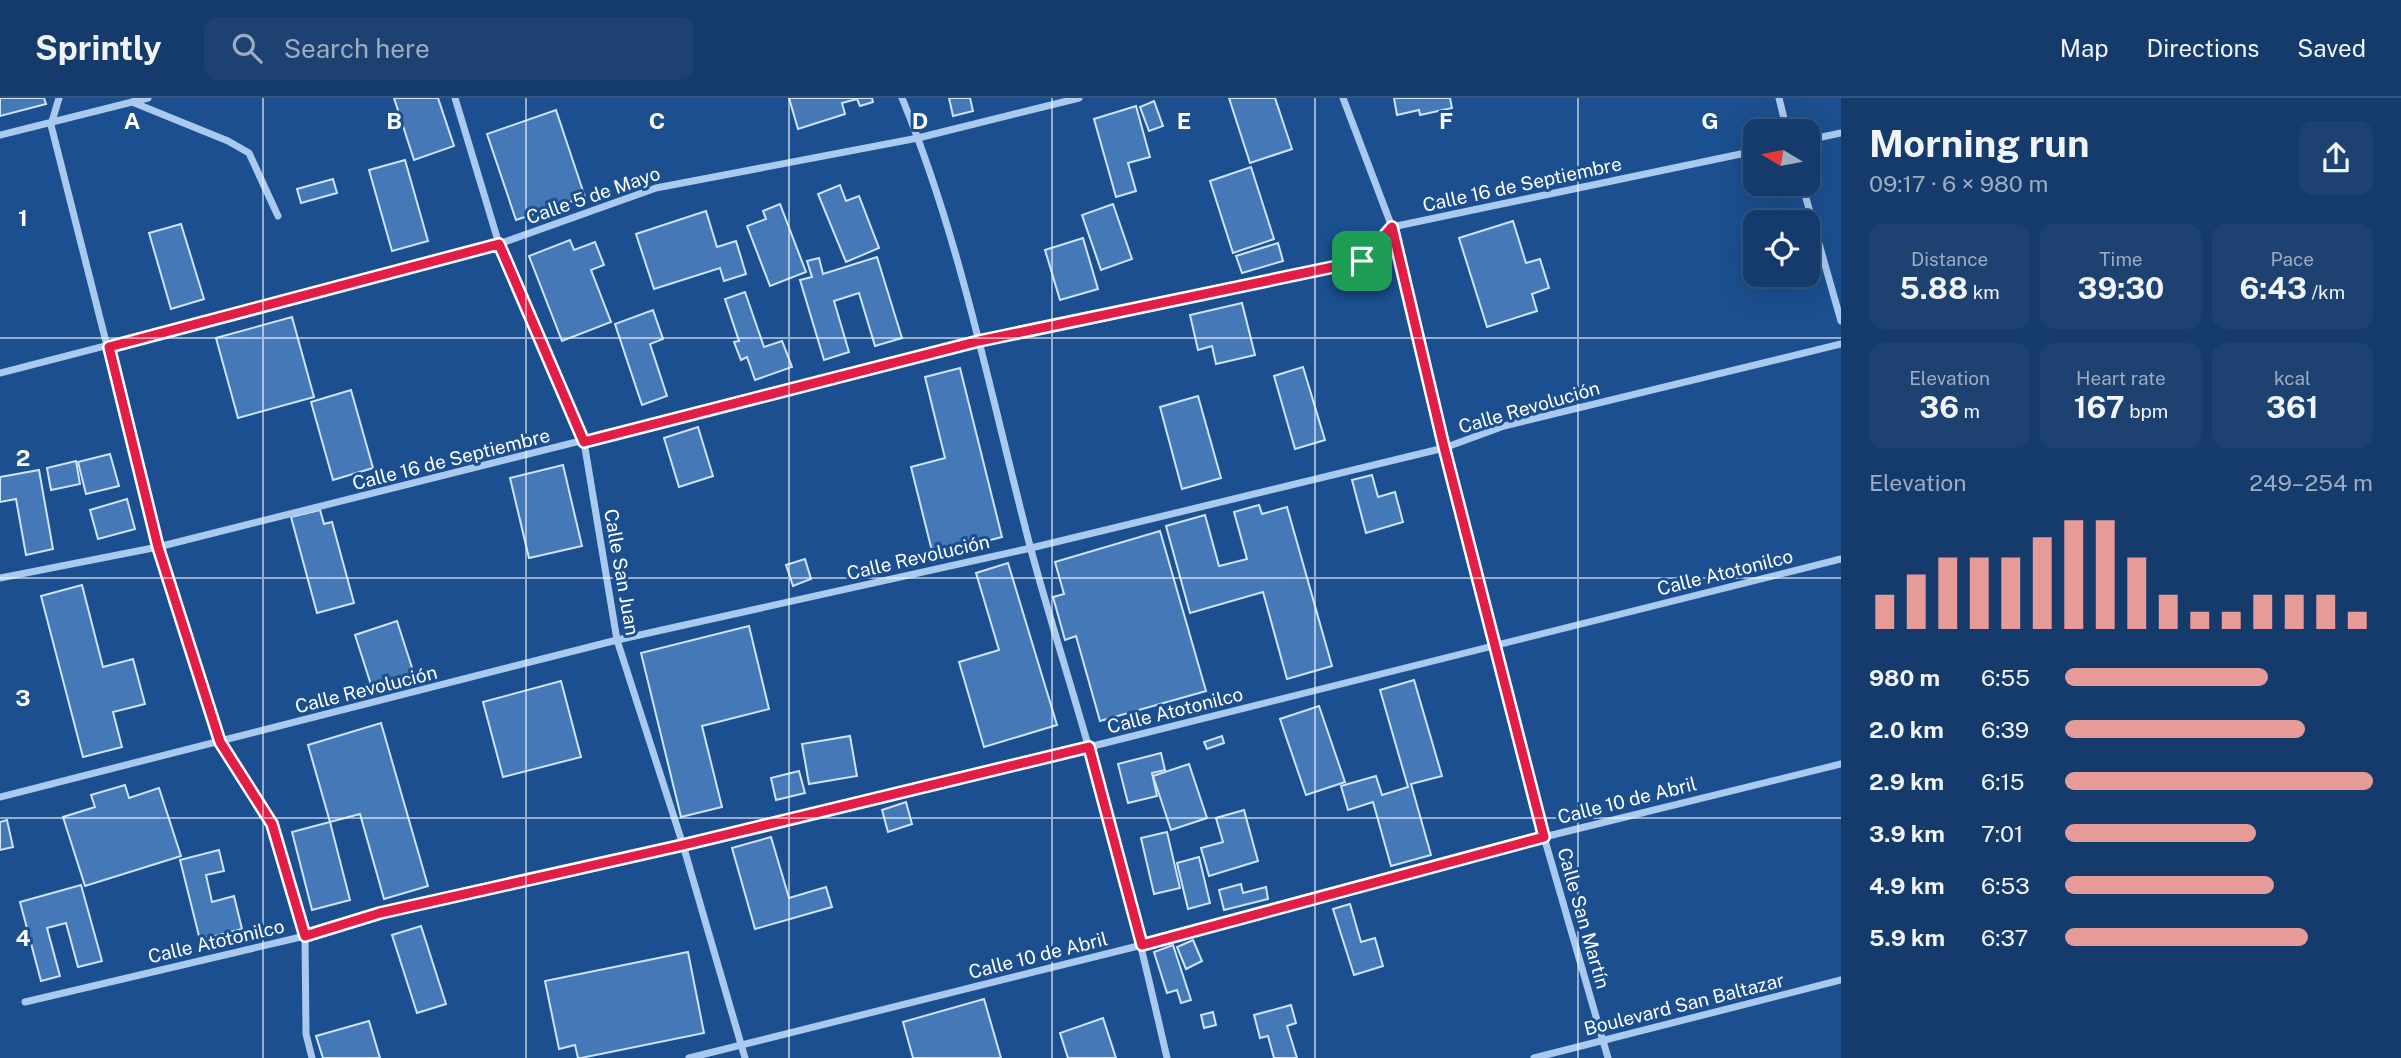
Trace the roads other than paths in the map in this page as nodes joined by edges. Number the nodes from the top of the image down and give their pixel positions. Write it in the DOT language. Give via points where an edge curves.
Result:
graph roads {
  1 [pos="59,98"];
  2 [pos="148,98"];
  3 [pos="455,98"];
  4 [pos="902,98"];
  5 [pos="1079,98"];
  6 [pos="1343,98"];
  7 [pos="1779,98"];
  8 [pos="132,102"];
  9 [pos="1784,119"];
  10 [pos="51,125"];
  11 [pos="1841,133"];
  12 [pos="0,135"];
  13 [pos="1820,137"];
  14 [pos="918,138"];
  15 [pos="1743,154"];
  16 [pos="1805,196"];
  17 [pos="278,216"];
  18 [pos="1392,227"];
  19 [pos="499,244"];
  20 [pos="1841,321"];
  21 [pos="979,341"];
  22 [pos="1841,344"];
  23 [pos="109,347"];
  24 [pos="0,373"];
  25 [pos="584,442"];
  26 [pos="1444,447"];
  27 [pos="158,547"];
  28 [pos="1031,548"];
  29 [pos="1841,559"];
  30 [pos="0,578"];
  31 [pos="617,640"];
  32 [pos="1497,646"];
  33 [pos="220,742"];
  34 [pos="1089,747"];
  35 [pos="1841,764"];
  36 [pos="0,796"];
  37 [pos="1544,837"];
  38 [pos="683,845"];
  39 [pos="305,936"];
  40 [pos="1142,945"];
  41 [pos="1841,980"];
  42 [pos="25,1002"];
  43 [pos="1603,1040"];
  44 [pos="742,1047"];
  45 [pos="313,1058"];
  46 [pos="690,1058"];
  47 [pos="745,1058"];
  48 [pos="1167,1058"];
  49 [pos="1534,1058"];
  50 [pos="1608,1058"];
  1 -- 10 [label="street"];
  2 -- 8 [label="street"];
  3 -- 19 [label="street, Calle San Juan"];
  4 -- 14 [label="street"];
  5 -- 14 [label="street, Calle 5 de Mayo"];
  6 -- 18 [label="street, Calle San Martín"];
  7 -- 9 [label="street"];
  8 -- 10 [label="street"];
  8 -- 17 [label="street" via="249,153"];
  10 -- 12 [label="street"];
  10 -- 23 [label="street"];
  11 -- 13 [label="street"];
  14 -- 19 [label="street, Calle 5 de Mayo" via="656,188"];
  14 -- 21 [label="street"];
  15 -- 18 [label="street, Calle 16 de Septiembre"];
  16 -- 20 [label="street"];
  18 -- 21 [label="street, Calle 16 de Septiembre" via="1362,261"];
  18 -- 26 [label="street, Calle San Martín"];
  19 -- 23 [label="street, Calle 5 de Mayo"];
  19 -- 25 [label="street, Calle San Juan"];
  21 -- 25 [label="street, Calle 16 de Septiembre"];
  21 -- 28 [label="street"];
  22 -- 26 [label="street, Calle Revolución" via="1504,426"];
  23 -- 24 [label="street, Calle 5 de Mayo"];
  23 -- 27 [label="street"];
  25 -- 27 [label="street, Calle 16 de Septiembre"];
  25 -- 31 [label="street, Calle San Juan"];
  26 -- 28 [label="street, Calle Revolución"];
  26 -- 32 [label="street, Calle San Martín"];
  27 -- 30 [label="street, Calle 16 de Septiembre"];
  27 -- 33 [label="street"];
  28 -- 31 [label="street, Calle Revolución"];
  28 -- 34 [label="street"];
  29 -- 32 [label="street, Calle Atotonilco"];
  31 -- 33 [label="street, Calle Revolución"];
  31 -- 38 [label="street, Calle San Juan"];
  32 -- 34 [label="street, Calle Atotonilco"];
  32 -- 37 [label="street, Calle San Martín"];
  33 -- 36 [label="street, Calle Revolución"];
  33 -- 39 [label="street" via="272,824"];
  34 -- 38 [label="street, Calle Atotonilco"];
  34 -- 40 [label="street"];
  35 -- 37 [label="street, Calle 10 de Abril"];
  37 -- 40 [label="street, Calle 10 de Abril"];
  37 -- 43 [label="street, Calle San Martín"];
  38 -- 39 [label="street, Calle Atotonilco" via="380,913"];
  38 -- 44 [label="street, Calle San Juan"];
  39 -- 42 [label="street, Calle Atotonilco"];
  39 -- 45 [label="street" via="306,1034"];
  40 -- 44 [label="street, Calle 10 de Abril"];
  40 -- 48 [label="street"];
  41 -- 43 [label="street, Boulevard San Baltazar"];
  43 -- 49 [label="street, Boulevard San Baltazar"];
  43 -- 50 [label="street, Calle San Martín"];
  44 -- 46 [label="street, Calle 10 de Abril"];
  44 -- 47 [label="street, Calle San Juan"];
}
